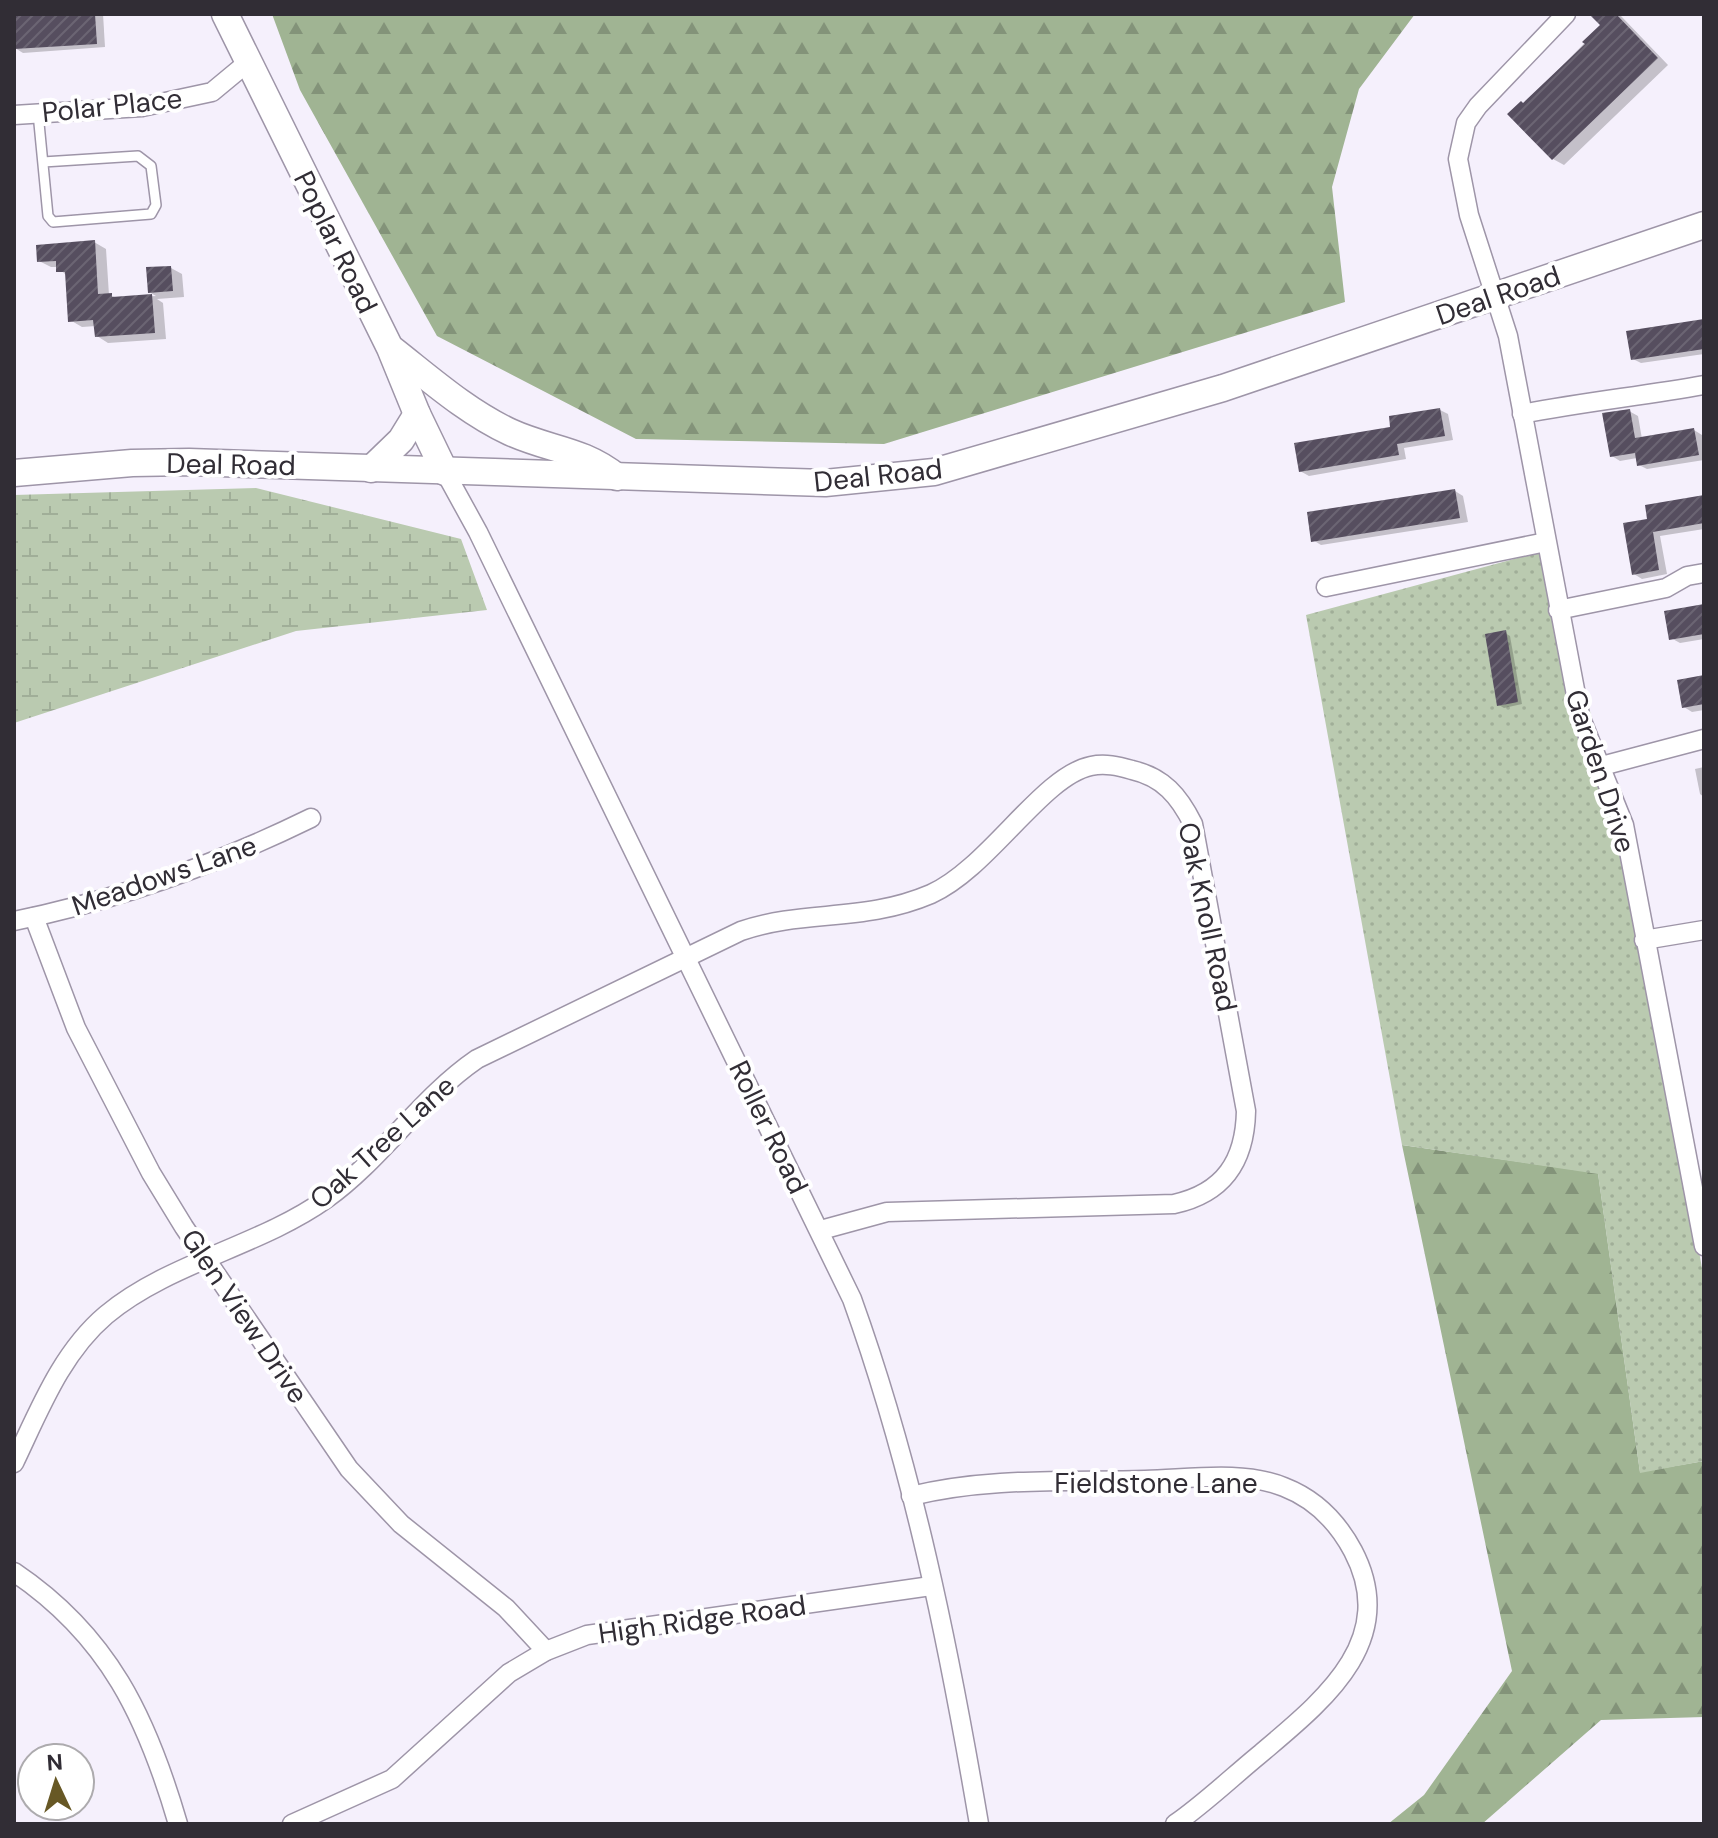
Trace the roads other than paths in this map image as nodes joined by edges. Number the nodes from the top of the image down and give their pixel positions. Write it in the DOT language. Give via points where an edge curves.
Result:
graph roads {
  1 [pos="225,14"];
  2 [pos="1566,14"];
  3 [pos="247,63"];
  4 [pos="38,113"];
  5 [pos="14,115"];
  6 [pos="43,162"];
  7 [pos="1704,225"];
  8 [pos="1495,296"];
  9 [pos="390,348"];
  10 [pos="1704,385"];
  11 [pos="417,414"];
  12 [pos="1522,414"];
  13 [pos="371,469"];
  14 [pos="445,472"];
  15 [pos="14,473"];
  16 [pos="617,477"];
  17 [pos="1546,542"];
  18 [pos="1704,573"];
  19 [pos="1326,587"];
  20 [pos="1558,610"];
  21 [pos="1704,739"];
  22 [pos="1598,767"];
  23 [pos="311,818"];
  24 [pos="34,917"];
  25 [pos="14,921"];
  26 [pos="1704,930"];
  27 [pos="1644,940"];
  28 [pos="687,957"];
  29 [pos="1704,1153"];
  30 [pos="1685,1157"];
  31 [pos="821,1230"];
  32 [pos="1704,1246"];
  33 [pos="206,1260"];
  34 [pos="14,1463"];
  35 [pos="911,1496"];
  36 [pos="14,1572"];
  37 [pos="931,1586"];
  38 [pos="546,1651"];
  39 [pos="178,1824"];
  40 [pos="292,1824"];
  41 [pos="979,1824"];
  42 [pos="1175,1824"];
  1 -- 3 [label="street, Poplar Road"];
  2 -- 8 [label="street, Garden Drive" via="1478,106 1460,141 1458,159 1469,215"];
  3 -- 4 [label="street, Polar Place" via="212,92 142,107"];
  3 -- 9 [label="street, Poplar Road"];
  4 -- 5 [label="street, Polar Place"];
  4 -- 6 [label="lane"];
  6 -- 6 [label="lane" via="53,222 151,214 156,205 151,166 138,156"];
  7 -- 8 [label="street, Deal Road"];
  8 -- 12 [label="street, Garden Drive"];
  8 -- 16 [label="street, Deal Road" via="1223,388 934,472 825,483"];
  9 -- 11 [label="street, Poplar Road"];
  9 -- 16 [label="street" via="509,432 595,459"];
  10 -- 12 [label="street"];
  11 -- 13 [label="street" via="401,440"];
  11 -- 14 [label="street, Poplar Road"];
  12 -- 17 [label="street, Garden Drive"];
  13 -- 14 [label="street, Deal Road"];
  13 -- 15 [label="street, Deal Road" via="189,462"];
  14 -- 16 [label="street, Deal Road"];
  14 -- 28 [label="street, Roller Road"];
  17 -- 19 [label="street"];
  17 -- 20 [label="street, Garden Drive"];
  18 -- 20 [label="street" via="1666,588"];
  20 -- 22 [label="street, Garden Drive" via="1580,716"];
  21 -- 22 [label="street"];
  22 -- 27 [label="street, Garden Drive" via="1620,810"];
  23 -- 24 [label="street, Meadows Lane" via="159,881"];
  24 -- 25 [label="street, Meadows Lane"];
  24 -- 33 [label="street, Glen View Drive" via="99,1075 151,1173"];
  26 -- 27 [label="street"];
  27 -- 30 [label="street, Garden Drive"];
  28 -- 31 [label="street, Roller Road"];
  28 -- 31 [label="street, Oak Knoll Road" via="762,924 882,912 934,893 977,864 1060,781 1087,766 1106,764 1155,775 1193,824 1246,1111 1231,1174 1197,1199 1174,1204 887,1212"];
  28 -- 33 [label="street, Oak Tree Lane" via="477,1059 328,1197"];
  29 -- 30 [label="street"];
  30 -- 32 [label="street, Garden Drive"];
  31 -- 35 [label="street, Roller Road" via="877,1366"];
  33 -- 34 [label="street, Oak Tree Lane" via="145,1290 98,1322 58,1373"];
  33 -- 38 [label="street, Glen View Drive" via="364,1487 401,1524 506,1608"];
  35 -- 37 [label="street, Roller Road"];
  35 -- 42 [label="street, Fieldstone Lane" via="962,1484 1246,1479 1291,1490 1331,1517 1356,1557 1366,1595 1365,1618 1350,1665 1322,1701"];
  36 -- 39 [label="street" via="78,1627 116,1673 153,1743"];
  37 -- 38 [label="street, High Ridge Road" via="597,1632"];
  37 -- 41 [label="street, Roller Road"];
  38 -- 40 [label="street, High Ridge Road" via="509,1673 392,1779"];
}
